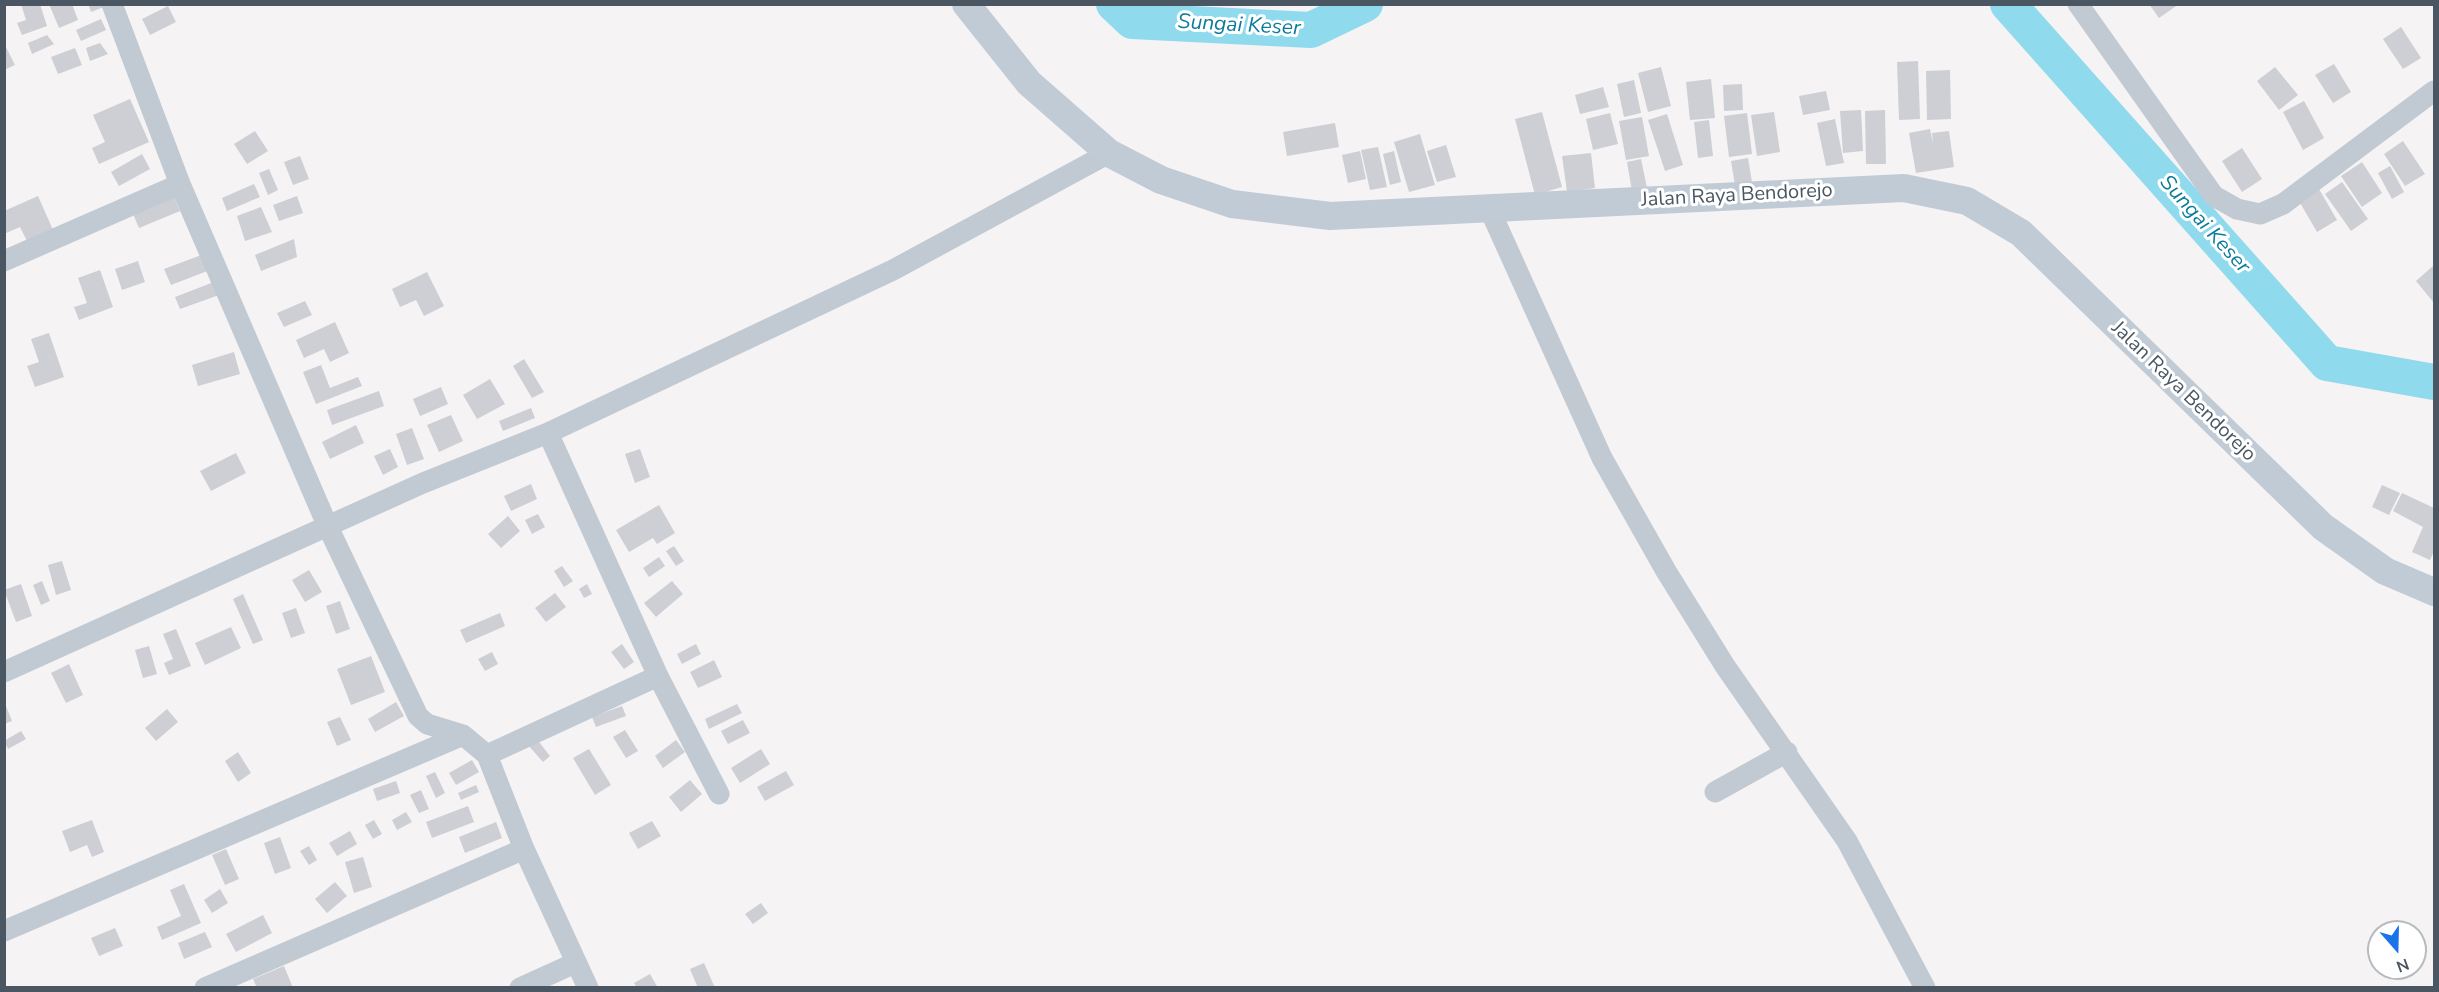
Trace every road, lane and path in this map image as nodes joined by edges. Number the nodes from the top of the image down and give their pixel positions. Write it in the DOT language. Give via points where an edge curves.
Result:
graph roads {
  1 [pos="112,4"];
  2 [pos="966,4"];
  3 [pos="2078,4"];
  4 [pos="2434,91"];
  5 [pos="1109,153"];
  6 [pos="180,184"];
  7 [pos="1489,208"];
  8 [pos="4,261"];
  9 [pos="548,434"];
  10 [pos="328,527"];
  11 [pos="2434,592"];
  12 [pos="4,672"];
  13 [pos="658,676"];
  14 [pos="463,735"];
  15 [pos="1787,752"];
  16 [pos="488,756"];
  17 [pos="1715,792"];
  18 [pos="719,794"];
  19 [pos="524,849"];
  20 [pos="4,931"];
  21 [pos="575,963"];
  22 [pos="205,987"];
  23 [pos="520,987"];
  24 [pos="588,987"];
  25 [pos="1925,987"];
  1 -- 6 [label="street"];
  2 -- 5 [label="main road, Jalan Raya Bendorejo" via="1029,82"];
  3 -- 4 [label="street" via="2214,196 2237,209 2260,214 2283,204"];
  5 -- 7 [label="main road, Jalan Raya Bendorejo" via="1161,180 1232,204 1330,216"];
  5 -- 9 [label="street" via="893,270"];
  6 -- 8 [label="street"];
  6 -- 10 [label="street"];
  7 -- 11 [label="main road, Jalan Raya Bendorejo" via="1904,188 1967,201 2021,233 2323,527 2385,571"];
  7 -- 15 [label="street" via="1602,458 1725,666"];
  9 -- 10 [label="street" via="423,483"];
  9 -- 13 [label="street"];
  10 -- 12 [label="street"];
  10 -- 14 [label="street" via="418,716 427,724"];
  13 -- 16 [label="street"];
  13 -- 18 [label="street"];
  14 -- 16 [label="street"];
  14 -- 20 [label="street"];
  15 -- 17 [label="street"];
  15 -- 25 [label="street" via="1847,841"];
  16 -- 19 [label="street"];
  19 -- 21 [label="street"];
  19 -- 22 [label="street"];
  21 -- 23 [label="street"];
  21 -- 24 [label="street"];
}
